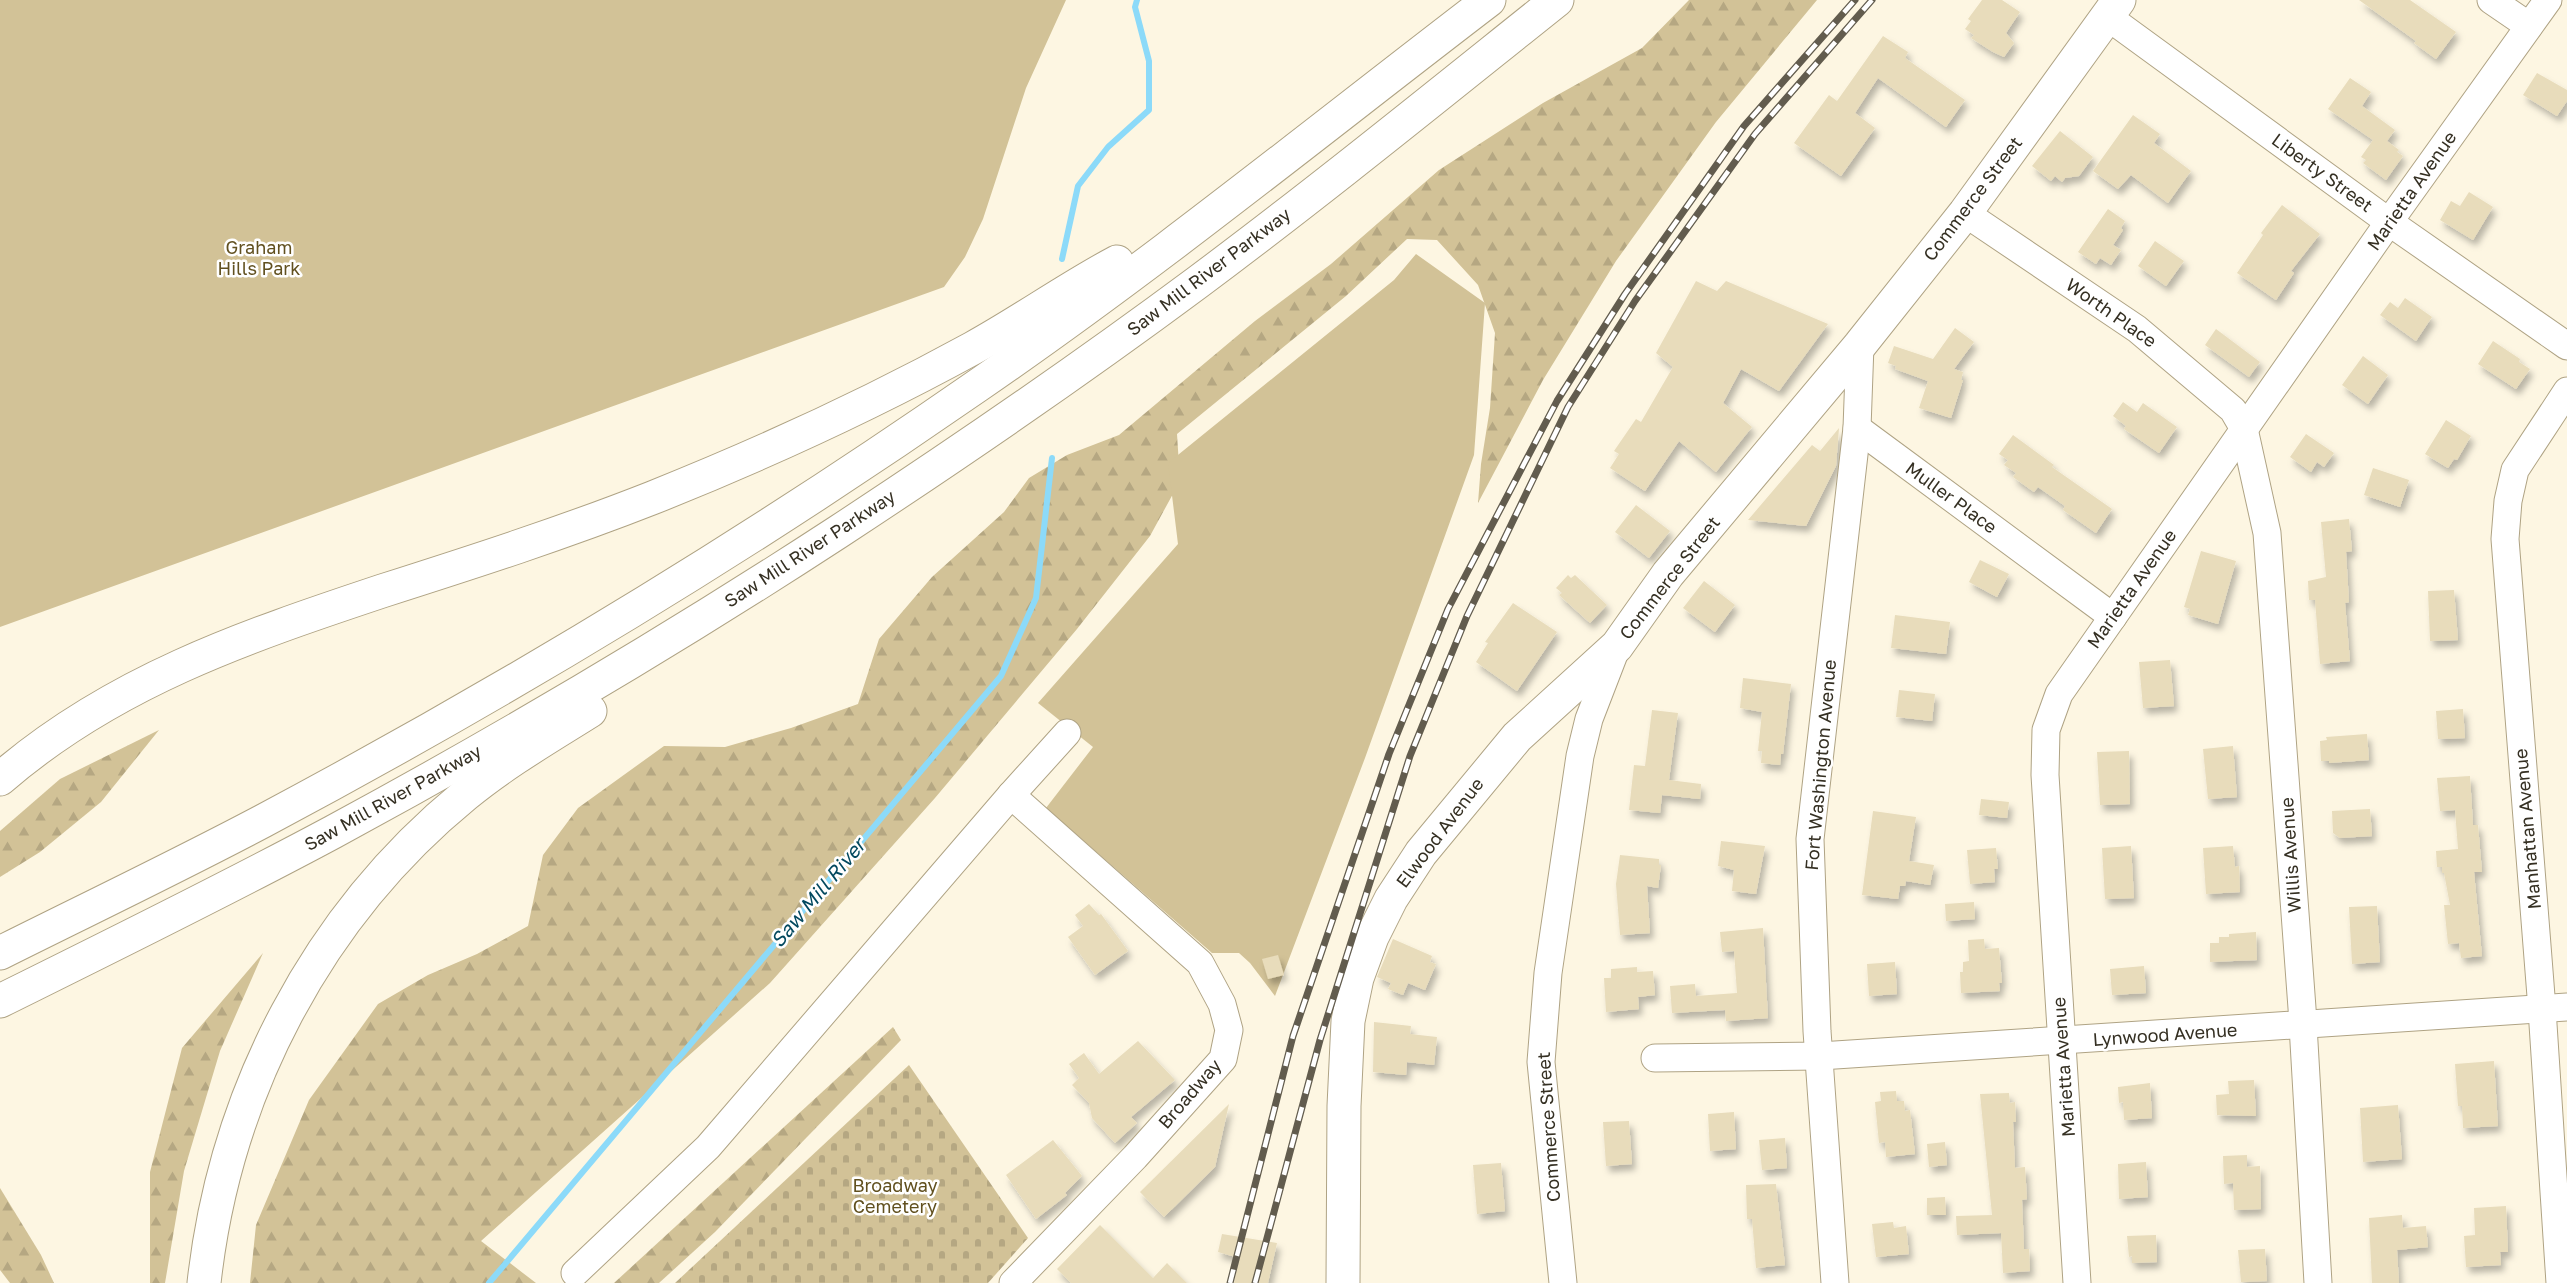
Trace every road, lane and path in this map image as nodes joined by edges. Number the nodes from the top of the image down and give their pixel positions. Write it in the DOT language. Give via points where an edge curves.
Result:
graph roads {
  1 [pos="1489,0"];
  2 [pos="1557,0"];
  3 [pos="2491,0"];
  4 [pos="2548,0"];
  5 [pos="2114,8"];
  6 [pos="2529,26"];
  7 [pos="1965,213"];
  8 [pos="1207,216"];
  9 [pos="2389,222"];
  10 [pos="1860,345"];
  11 [pos="2567,346"];
  12 [pos="2567,390"];
  13 [pos="1857,428"];
  14 [pos="2244,429"];
  15 [pos="972,442"];
  16 [pos="2113,617"];
  17 [pos="1617,646"];
  18 [pos="1067,734"];
  19 [pos="0,779"];
  20 [pos="1011,795"];
  21 [pos="0,953"];
  22 [pos="0,1001"];
  23 [pos="2555,1008"];
  24 [pos="2303,1025"];
  25 [pos="2062,1042"];
  26 [pos="1820,1056"];
  27 [pos="1655,1058"];
  28 [pos="575,1272"];
  29 [pos="1026,1278"];
  30 [pos="204,1283"];
  31 [pos="1343,1283"];
  32 [pos="1563,1283"];
  33 [pos="1835,1283"];
  34 [pos="2078,1283"];
  35 [pos="2318,1283"];
  36 [pos="2560,1283"];
  1 -- 8 [label="main road"];
  2 -- 15 [label="main road, Saw Mill River Parkway" via="1223,262"];
  3 -- 6 [label="street"];
  4 -- 6 [label="street, Marietta Avenue"];
  5 -- 7 [label="main road, Commerce Street"];
  5 -- 9 [label="street, Liberty Street"];
  6 -- 9 [label="street, Marietta Avenue"];
  7 -- 10 [label="main road, Commerce Street"];
  7 -- 14 [label="street, Worth Place" via="2137,329 2233,410"];
  8 -- 19 [label="main road" via="1106,268 939,367 767,450 588,522 263,632 187,662 78,720"];
  8 -- 21 [label="main road" via="1071,321 967,394 762,530 626,614 260,823"];
  9 -- 11 [label="street, Liberty Street"];
  9 -- 14 [label="street, Marietta Avenue"];
  10 -- 13 [label="street"];
  10 -- 17 [label="main road, Commerce Street" via="1668,574"];
  12 -- 23 [label="street, Manhattan Avenue" via="2515,470 2505,539"];
  13 -- 16 [label="street, Muller Place"];
  13 -- 26 [label="street, Fort Washington Avenue" via="1810,839"];
  14 -- 16 [label="street, Marietta Avenue"];
  14 -- 24 [label="street, Willis Avenue" via="2267,534"];
  15 -- 22 [label="main road, Saw Mill River Parkway" via="746,590 486,746 279,861"];
  15 -- 30 [label="main road" via="691,648 501,768 437,819 378,880 310,971 258,1072 222,1178"];
  16 -- 25 [label="street, Marietta Avenue" via="2059,694 2046,730 2045,775"];
  17 -- 31 [label="main road, Elwood Avenue" via="1517,737 1458,806 1421,853 1372,937 1357,978 1348,1021"];
  17 -- 32 [label="street, Commerce Street" via="1589,719 1580,756 1548,973 1541,1062"];
  18 -- 20 [label="street"];
  20 -- 28 [label="street" via="708,1147"];
  20 -- 29 [label="street, Broadway" via="1200,963 1222,1004 1228,1030 1223,1059"];
  23 -- 24 [label="street, Lynwood Avenue"];
  23 -- 36 [label="street, Manhattan Avenue"];
  24 -- 25 [label="street, Lynwood Avenue"];
  24 -- 35 [label="street, Willis Avenue"];
  25 -- 26 [label="street, Lynwood Avenue"];
  25 -- 34 [label="street, Marietta Avenue"];
  26 -- 27 [label="street, Lynwood Avenue"];
  26 -- 33 [label="street, Fort Washington Avenue"];
}
